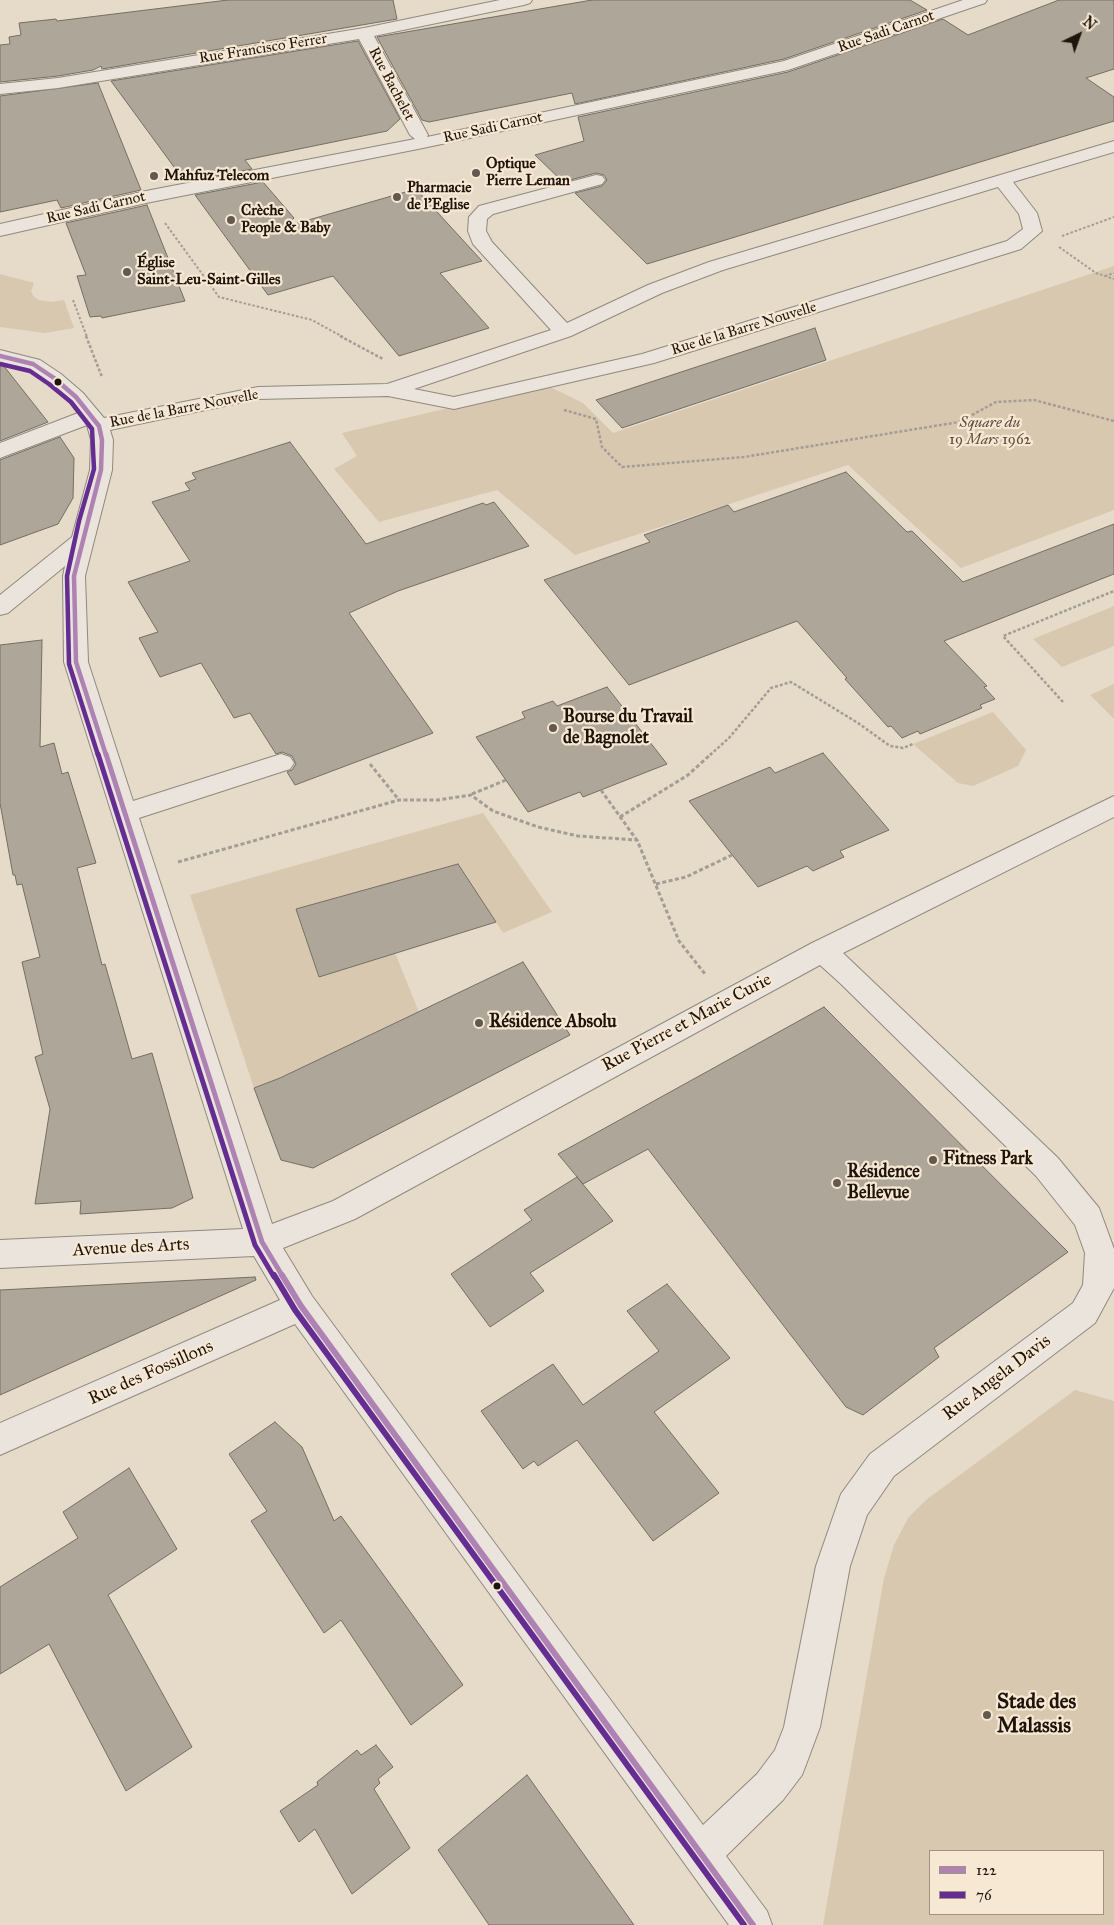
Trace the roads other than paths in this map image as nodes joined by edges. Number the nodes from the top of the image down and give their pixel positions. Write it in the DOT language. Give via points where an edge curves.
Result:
graph roads {
  1 [pos="524,0"];
  2 [pos="979,0"];
  3 [pos="364,32"];
  4 [pos="0,89"];
  5 [pos="419,135"];
  6 [pos="1114,146"];
  7 [pos="596,180"];
  8 [pos="1002,180"];
  9 [pos="0,230"];
  10 [pos="564,332"];
  11 [pos="0,356"];
  12 [pos="388,390"];
  13 [pos="89,413"];
  14 [pos="0,451"];
  15 [pos="81,541"];
  16 [pos="0,607"];
  17 [pos="281,763"];
  18 [pos="1114,806"];
  19 [pos="125,814"];
  20 [pos="822,951"];
  21 [pos="262,1242"];
  22 [pos="0,1254"];
  23 [pos="301,1306"];
  24 [pos="0,1439"];
  25 [pos="701,1854"];
  26 [pos="753,1925"];
  1 -- 3 [label="street, Rue Francisco Ferrer" via="419,12"];
  2 -- 9 [label="street, Rue Sadi Carnot" via="788,65"];
  3 -- 4 [label="street, Rue Francisco Ferrer" via="58,83"];
  3 -- 5 [label="street, Rue Bachelet"];
  6 -- 8 [label="street, Rue de la Barre Nouvelle"];
  7 -- 10 [label="street" via="486,210 478,217 477,230 483,244"];
  8 -- 10 [label="street, Rue de la Barre Nouvelle" via="716,266 655,288"];
  8 -- 12 [label="street, Rue de la Barre Nouvelle" via="1041,236 647,359 454,403"];
  10 -- 12 [label="street, Rue de la Barre Nouvelle"];
  11 -- 13 [label="street" via="33,364 54,378"];
  12 -- 13 [label="street, Rue de la Barre Nouvelle" via="258,393"];
  13 -- 14 [label="street, Rue de la Barre Nouvelle"];
  13 -- 15 [label="street" via="102,440 101,470"];
  15 -- 16 [label="street"];
  15 -- 19 [label="street" via="74,576 76,662"];
  17 -- 19 [label="street"];
  18 -- 20 [label="street, Rue Pierre et Marie Curie"];
  19 -- 21 [label="street"];
  20 -- 21 [label="street, Rue Pierre et Marie Curie" via="344,1210"];
  20 -- 25 [label="street, Rue Angela Davis" via="1047,1167 1088,1218 1100,1253 1099,1287 1084,1313 882,1465 853,1506 834,1566 802,1727 789,1762 770,1787"];
  21 -- 22 [label="street, Avenue des Arts"];
  21 -- 23 [label="street"];
  23 -- 24 [label="street, Rue des Fossillons"];
  23 -- 25 [label="street"];
  25 -- 26 [label="street"];
}
